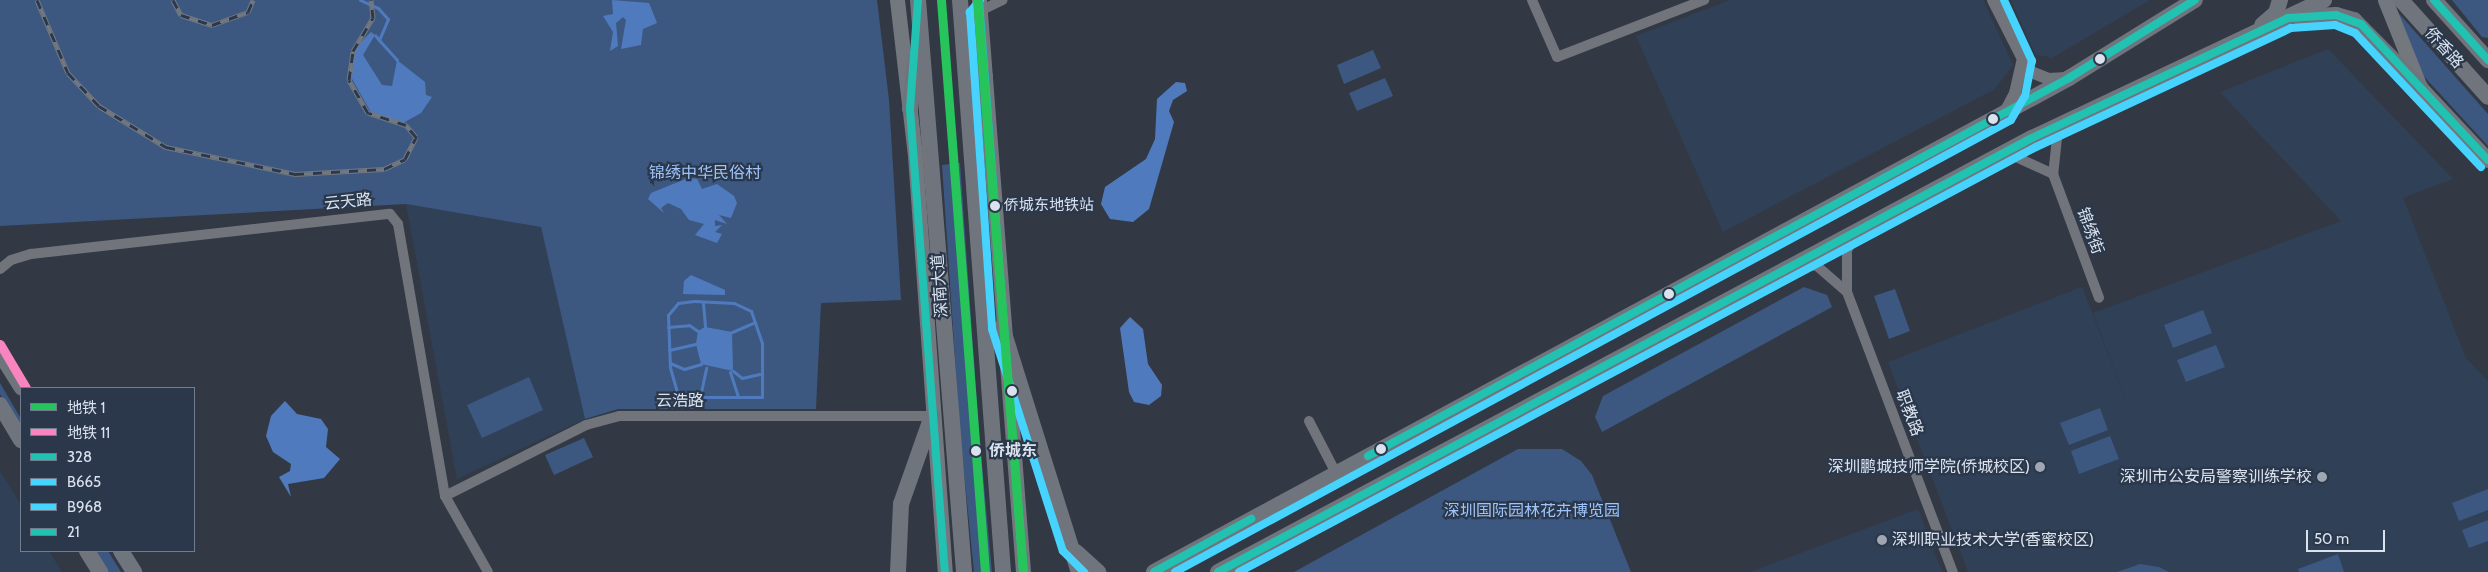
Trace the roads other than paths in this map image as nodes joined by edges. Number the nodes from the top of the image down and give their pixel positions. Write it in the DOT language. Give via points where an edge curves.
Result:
graph roads {
  1 [pos="897,0"];
  2 [pos="918,0"];
  3 [pos="960,0"];
  4 [pos="1003,0"];
  5 [pos="1532,0"];
  6 [pos="1704,0"];
  7 [pos="1993,0"];
  8 [pos="2195,0"];
  9 [pos="2280,0"];
  10 [pos="2324,0"];
  11 [pos="2385,0"];
  12 [pos="2400,0"];
  13 [pos="2434,0"];
  14 [pos="979,3"];
  15 [pos="2288,18"];
  16 [pos="920,20"];
  17 [pos="2464,33"];
  18 [pos="2244,38"];
  19 [pos="2488,46"];
  20 [pos="2488,60"];
  21 [pos="2022,62"];
  22 [pos="985,76"];
  23 [pos="2069,78"];
  24 [pos="2420,87"];
  25 [pos="2488,97"];
  26 [pos="910,109"];
  27 [pos="2004,112"];
  28 [pos="2067,120"];
  29 [pos="970,138"];
  30 [pos="2005,152"];
  31 [pos="2488,160"];
  32 [pos="2053,174"];
  33 [pos="1857,231"];
  34 [pos="1799,262"];
  35 [pos="0,269"];
  36 [pos="1847,292"];
  37 [pos="2099,298"];
  38 [pos="1002,327"];
  39 [pos="2,359"];
  40 [pos="21,387"];
  41 [pos="0,405"];
  42 [pos="932,416"];
  43 [pos="1309,421"];
  44 [pos="20,438"];
  45 [pos="1336,473"];
  46 [pos="445,496"];
  47 [pos="1073,548"];
  48 [pos="89,552"];
  49 [pos="122,552"];
  50 [pos="1023,570"];
  51 [pos="100,572"];
  52 [pos="134,572"];
  53 [pos="488,572"];
  54 [pos="898,572"];
  55 [pos="945,572"];
  56 [pos="964,572"];
  57 [pos="1003,572"];
  58 [pos="1080,572"];
  59 [pos="1098,572"];
  60 [pos="1154,572"];
  61 [pos="1218,572"];
  62 [pos="1953,572"];
  1 -- 26 [label="main road"];
  2 -- 16 [label="main road, 深南大道"];
  3 -- 29 [label="main road"];
  4 -- 14 [label="street"];
  5 -- 6 [label="street" via="1556,57"];
  7 -- 21 [label="street"];
  8 -- 23 [label="main road"];
  9 -- 18 [label="main road" via="2271,19"];
  10 -- 15 [label="main road"];
  11 -- 24 [label="main road"];
  12 -- 25 [label="main road, 侨香路"];
  13 -- 17 [label="main road, 侨香路"];
  14 -- 22 [label="main road"];
  15 -- 18 [label="main road"];
  15 -- 24 [label="main road" via="2323,14 2354,20"];
  16 -- 26 [label="main road"];
  16 -- 56 [label="main road, 深南大道"];
  17 -- 19 [label="main road"];
  17 -- 20 [label="main road, 侨香路"];
  18 -- 28 [label="main road"];
  21 -- 23 [label="street" via="2040,77"];
  21 -- 27 [label="street" via="2015,93"];
  22 -- 29 [label="main road"];
  22 -- 38 [label="main road"];
  23 -- 27 [label="main road"];
  24 -- 31 [label="main road"];
  26 -- 42 [label="main road"];
  27 -- 45 [label="main road"];
  28 -- 30 [label="main road"];
  28 -- 32 [label="street, 锦绣街" via="2057,138"];
  29 -- 57 [label="main road"];
  30 -- 32 [label="street" via="2036,162"];
  30 -- 33 [label="main road"];
  32 -- 37 [label="street, 锦绣街"];
  33 -- 34 [label="main road"];
  33 -- 36 [label="street, 职教路" via="1846,251"];
  34 -- 36 [label="street, 职教路" via="1817,266"];
  34 -- 61 [label="main road"];
  35 -- 46 [label="street, 云天路" via="12,260 31,254 390,214 398,224"];
  36 -- 62 [label="street, 职教路"];
  38 -- 47 [label="main road"];
  38 -- 50 [label="main road"];
  39 -- 40 [label="main road"];
  41 -- 44 [label="main road"];
  42 -- 46 [label="street, 云浩路" via="620,416 586,426"];
  42 -- 54 [label="main road" via="901,504"];
  42 -- 55 [label="main road"];
  43 -- 45 [label="street"];
  45 -- 60 [label="main road"];
  46 -- 53 [label="street, 云天路"];
  47 -- 58 [label="main road"];
  47 -- 59 [label="main road"];
  48 -- 51 [label="main road"];
  49 -- 52 [label="main road"];
}
